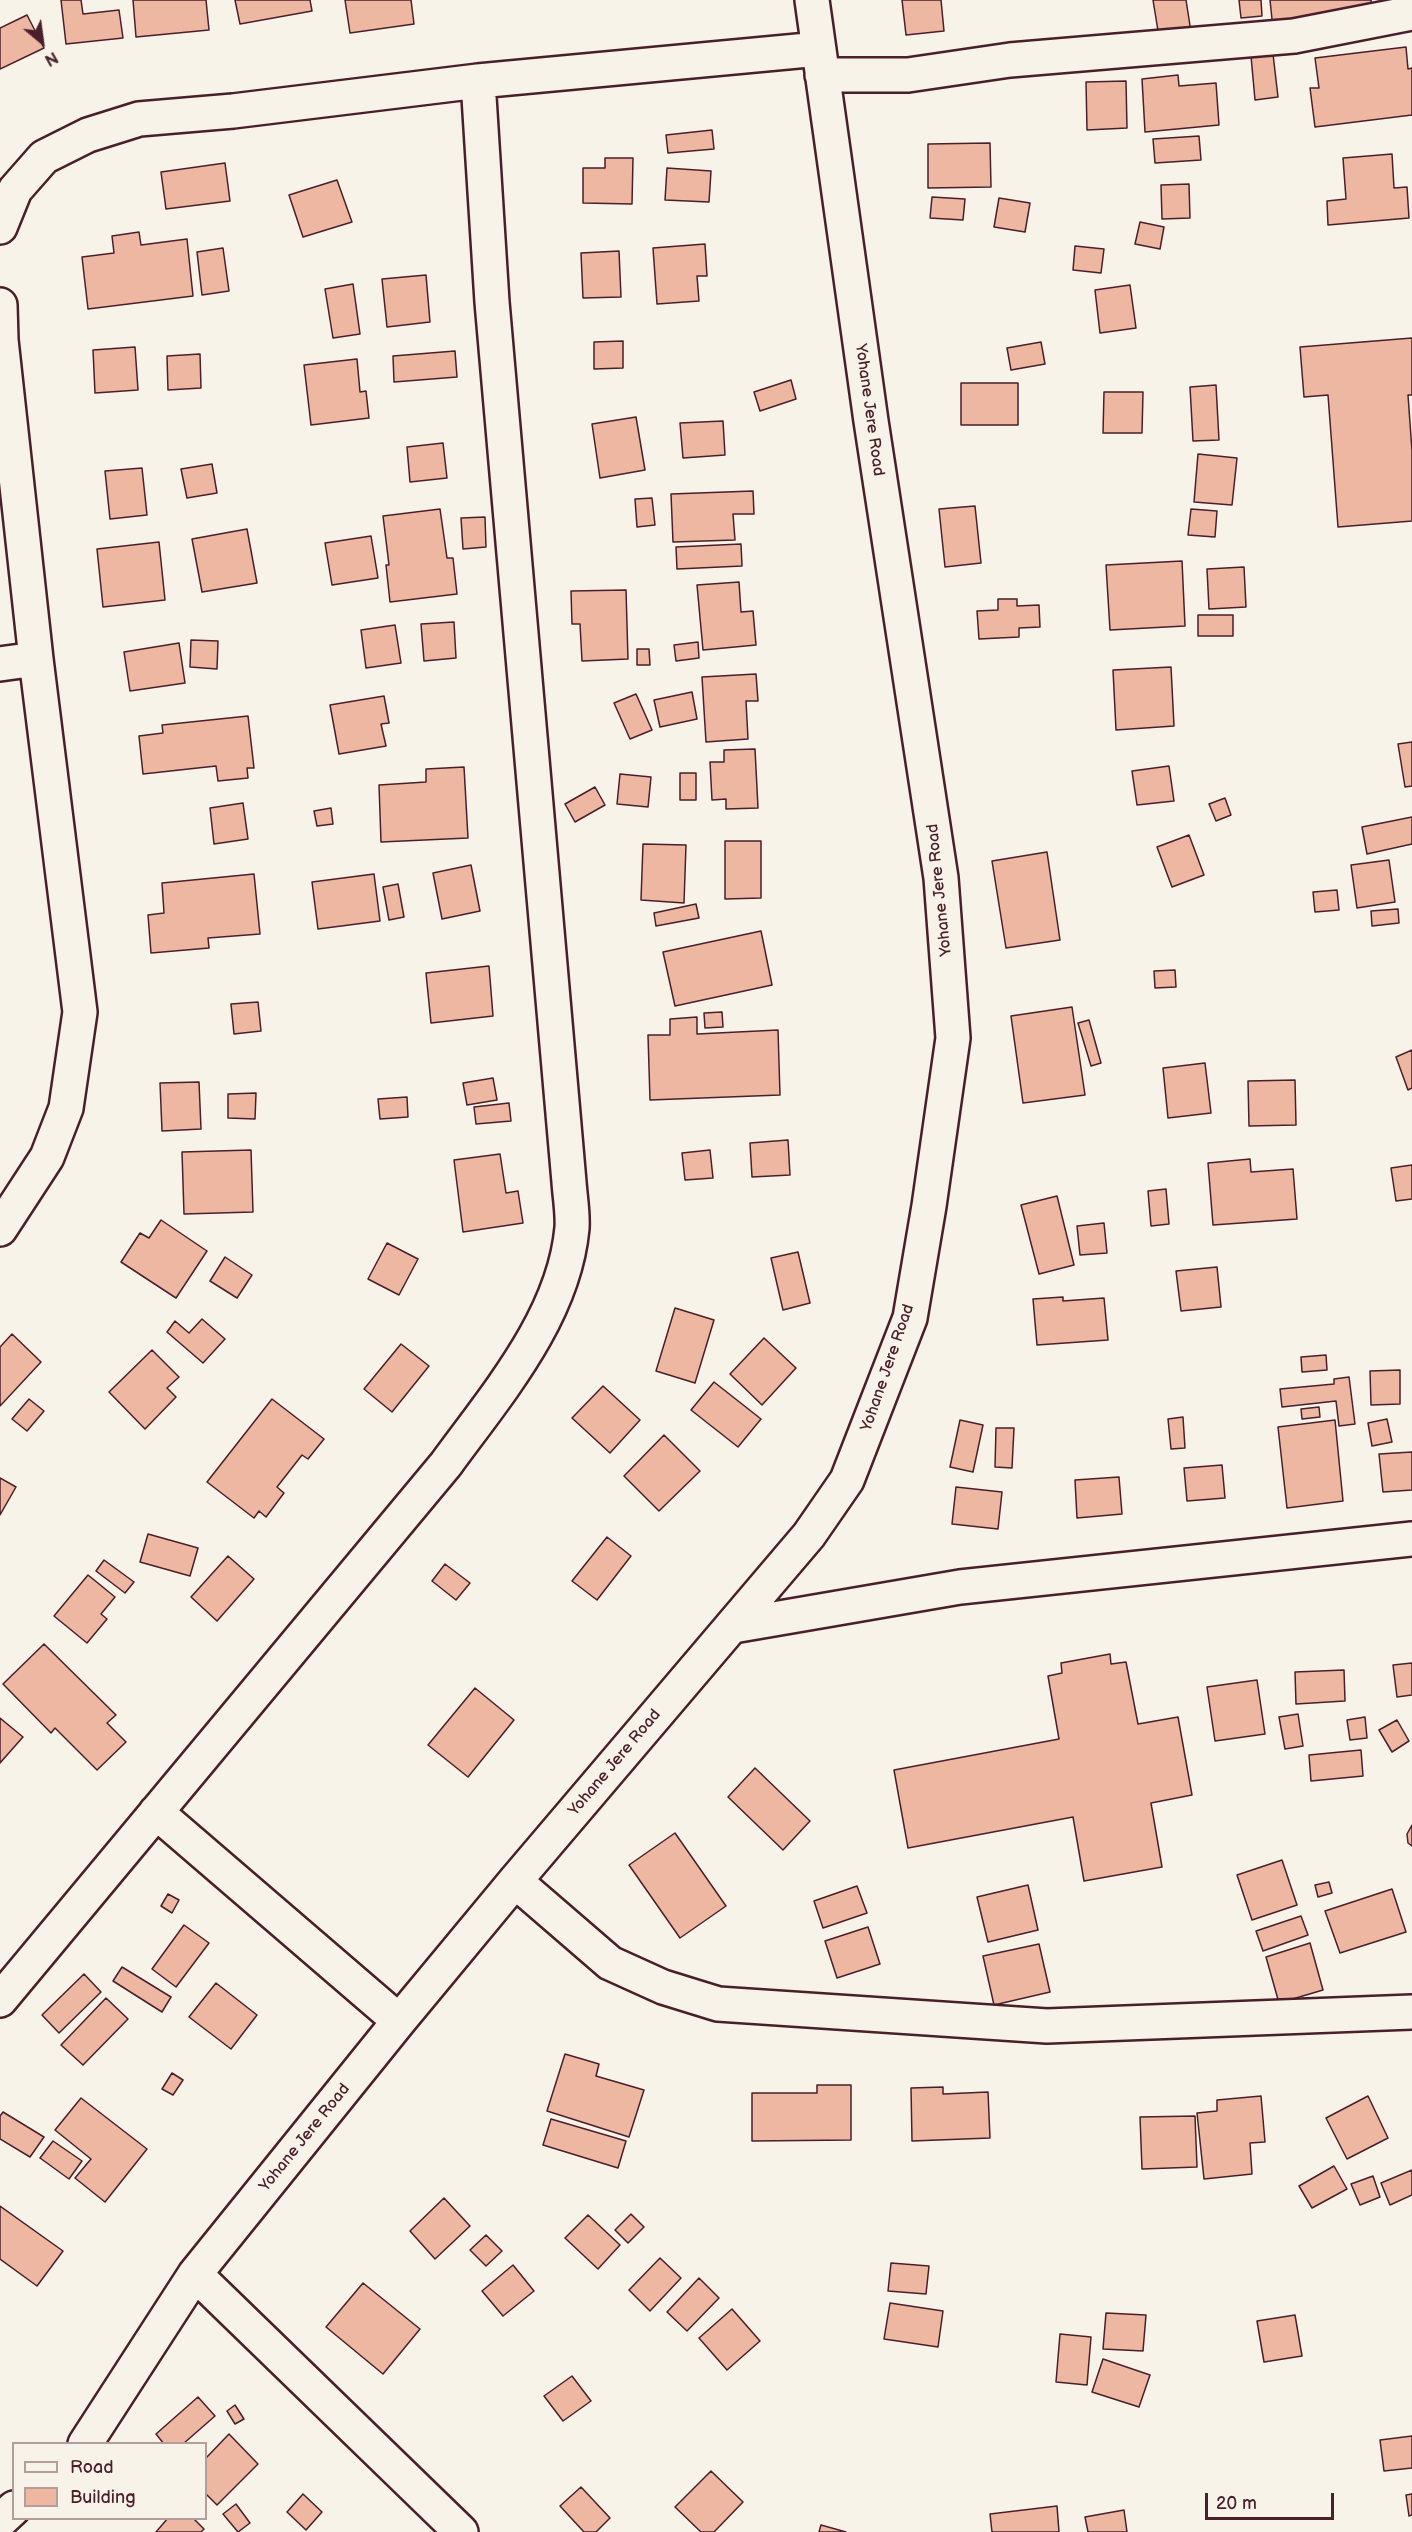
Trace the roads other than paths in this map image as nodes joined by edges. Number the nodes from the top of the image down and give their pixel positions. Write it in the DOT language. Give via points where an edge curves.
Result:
graph roads {
  1 [pos="812,0"];
  2 [pos="1412,13"];
  3 [pos="820,62"];
  4 [pos="478,81"];
  5 [pos="0,227"];
  6 [pos="0,305"];
  7 [pos="36,659"];
  8 [pos="0,664"];
  9 [pos="0,1229"];
  10 [pos="1412,1539"];
  11 [pos="733,1626"];
  12 [pos="156,1812"];
  13 [pos="515,1881"];
  14 [pos="0,2000"];
  15 [pos="1412,2012"];
  16 [pos="399,2020"];
  17 [pos="195,2274"];
  18 [pos="86,2442"];
  19 [pos="12,2510"];
  20 [pos="0,2521"];
  21 [pos="461,2532"];
  1 -- 3 [label="street, Yohane Jere Road"];
  2 -- 3 [label="street" via="1294,36 1011,60 908,75"];
  3 -- 4 [label="street"];
  3 -- 11 [label="street, Yohane Jere Road" via="941,878 953,1038 910,1318 847,1480 809,1535"];
  4 -- 5 [label="street" via="139,119 88,135 44,158 15,190"];
  4 -- 12 [label="street" via="492,302 572,1227 562,1278 538,1330 502,1386 446,1464"];
  6 -- 7 [label="street"];
  7 -- 8 [label="street"];
  7 -- 9 [label="street" via="80,1012 66,1108 47,1157"];
  10 -- 11 [label="street" via="960,1587"];
  11 -- 13 [label="street, Yohane Jere Road"];
  12 -- 14 [label="street"];
  12 -- 16 [label="street"];
  13 -- 15 [label="street" via="610,1963 663,1987 718,2004 1047,2026"];
  13 -- 16 [label="street, Yohane Jere Road"];
  16 -- 17 [label="street, Yohane Jere Road"];
  17 -- 18 [label="street, Yohane Jere Road"];
  17 -- 21 [label="street"];
  19 -- 20 [label="street"];
}
